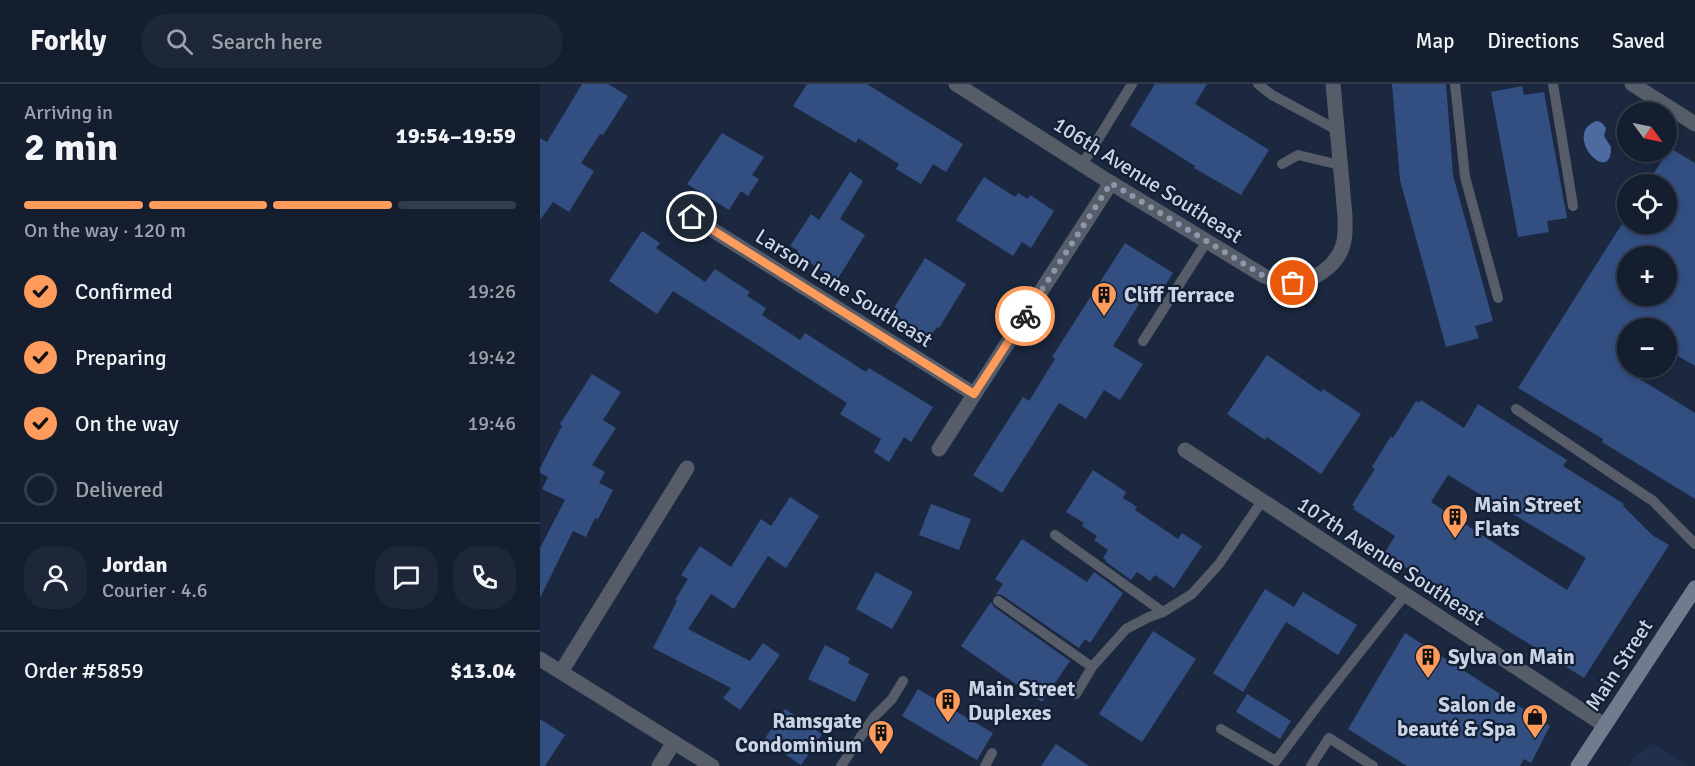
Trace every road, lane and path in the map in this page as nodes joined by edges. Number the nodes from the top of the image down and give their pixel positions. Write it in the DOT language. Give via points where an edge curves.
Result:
graph roads {
  1 [pos="956,84"];
  2 [pos="1132,84"];
  3 [pos="1257,84"];
  4 [pos="1333,84"];
  5 [pos="1455,84"];
  6 [pos="1553,84"];
  7 [pos="1632,84"];
  8 [pos="1695,124"];
  9 [pos="1337,130"];
  10 [pos="1282,164"];
  11 [pos="1082,165"];
  12 [pos="1340,165"];
  13 [pos="1111,183"];
  14 [pos="1573,206"];
  15 [pos="692,217"];
  16 [pos="1207,242"];
  17 [pos="1498,298"];
  18 [pos="1143,341"];
  19 [pos="974,394"];
  20 [pos="1516,409"];
  21 [pos="939,449"];
  22 [pos="1185,450"];
  23 [pos="687,468"];
  24 [pos="1262,501"];
  25 [pos="1056,535"];
  26 [pos="1695,544"];
  27 [pos="1695,588"];
  28 [pos="1405,595"];
  29 [pos="998,601"];
  30 [pos="1163,612"];
  31 [pos="540,659"];
  32 [pos="1092,667"];
  33 [pos="561,672"];
  34 [pos="903,681"];
  35 [pos="1076,694"];
  36 [pos="1604,725"];
  37 [pos="1221,729"];
  38 [pos="674,742"];
  39 [pos="992,753"];
  40 [pos="660,766"];
  41 [pos="712,766"];
  42 [pos="841,766"];
  43 [pos="985,766"];
  44 [pos="1311,766"];
  45 [pos="1373,766"];
  46 [pos="1578,766"];
  1 -- 11 [label="street, 106th Avenue Southeast"];
  2 -- 11 [label="lane"];
  3 -- 9 [label="lane"];
  4 -- 9 [label="street"];
  5 -- 17 [label="lane" via="1465,177"];
  6 -- 14 [label="lane"];
  7 -- 8 [label="street"];
  9 -- 12 [label="street"];
  10 -- 12 [label="lane" via="1298,155"];
  11 -- 13 [label="street, 106th Avenue Southeast"];
  12 -- 16 [label="street, 106th Avenue Southeast" via="1345,232 1337,259 1325,271 1299,282 1280,282"];
  13 -- 16 [label="street, 106th Avenue Southeast"];
  13 -- 19 [label="street"];
  15 -- 19 [label="street, Larson Lane Southeast"];
  16 -- 18 [label="lane"];
  19 -- 21 [label="street"];
  20 -- 26 [label="lane" via="1653,501"];
  22 -- 24 [label="street, 107th Avenue Southeast"];
  23 -- 33 [label="street"];
  24 -- 28 [label="street, 107th Avenue Southeast"];
  24 -- 30 [label="lane" via="1192,594"];
  25 -- 30 [label="lane"];
  27 -- 36 [label="main road, Main Street"];
  28 -- 36 [label="street, 107th Avenue Southeast"];
  28 -- 37 [label="lane" via="1276,761"];
  29 -- 32 [label="lane"];
  30 -- 32 [label="lane" via="1126,629"];
  31 -- 33 [label="street"];
  32 -- 35 [label="lane"];
  33 -- 38 [label="street"];
  34 -- 42 [label="lane"];
  36 -- 46 [label="main road, Main Street"];
  38 -- 40 [label="street"];
  38 -- 41 [label="street"];
  39 -- 43 [label="lane"];
  44 -- 45 [label="lane" via="1329,738"];
}
